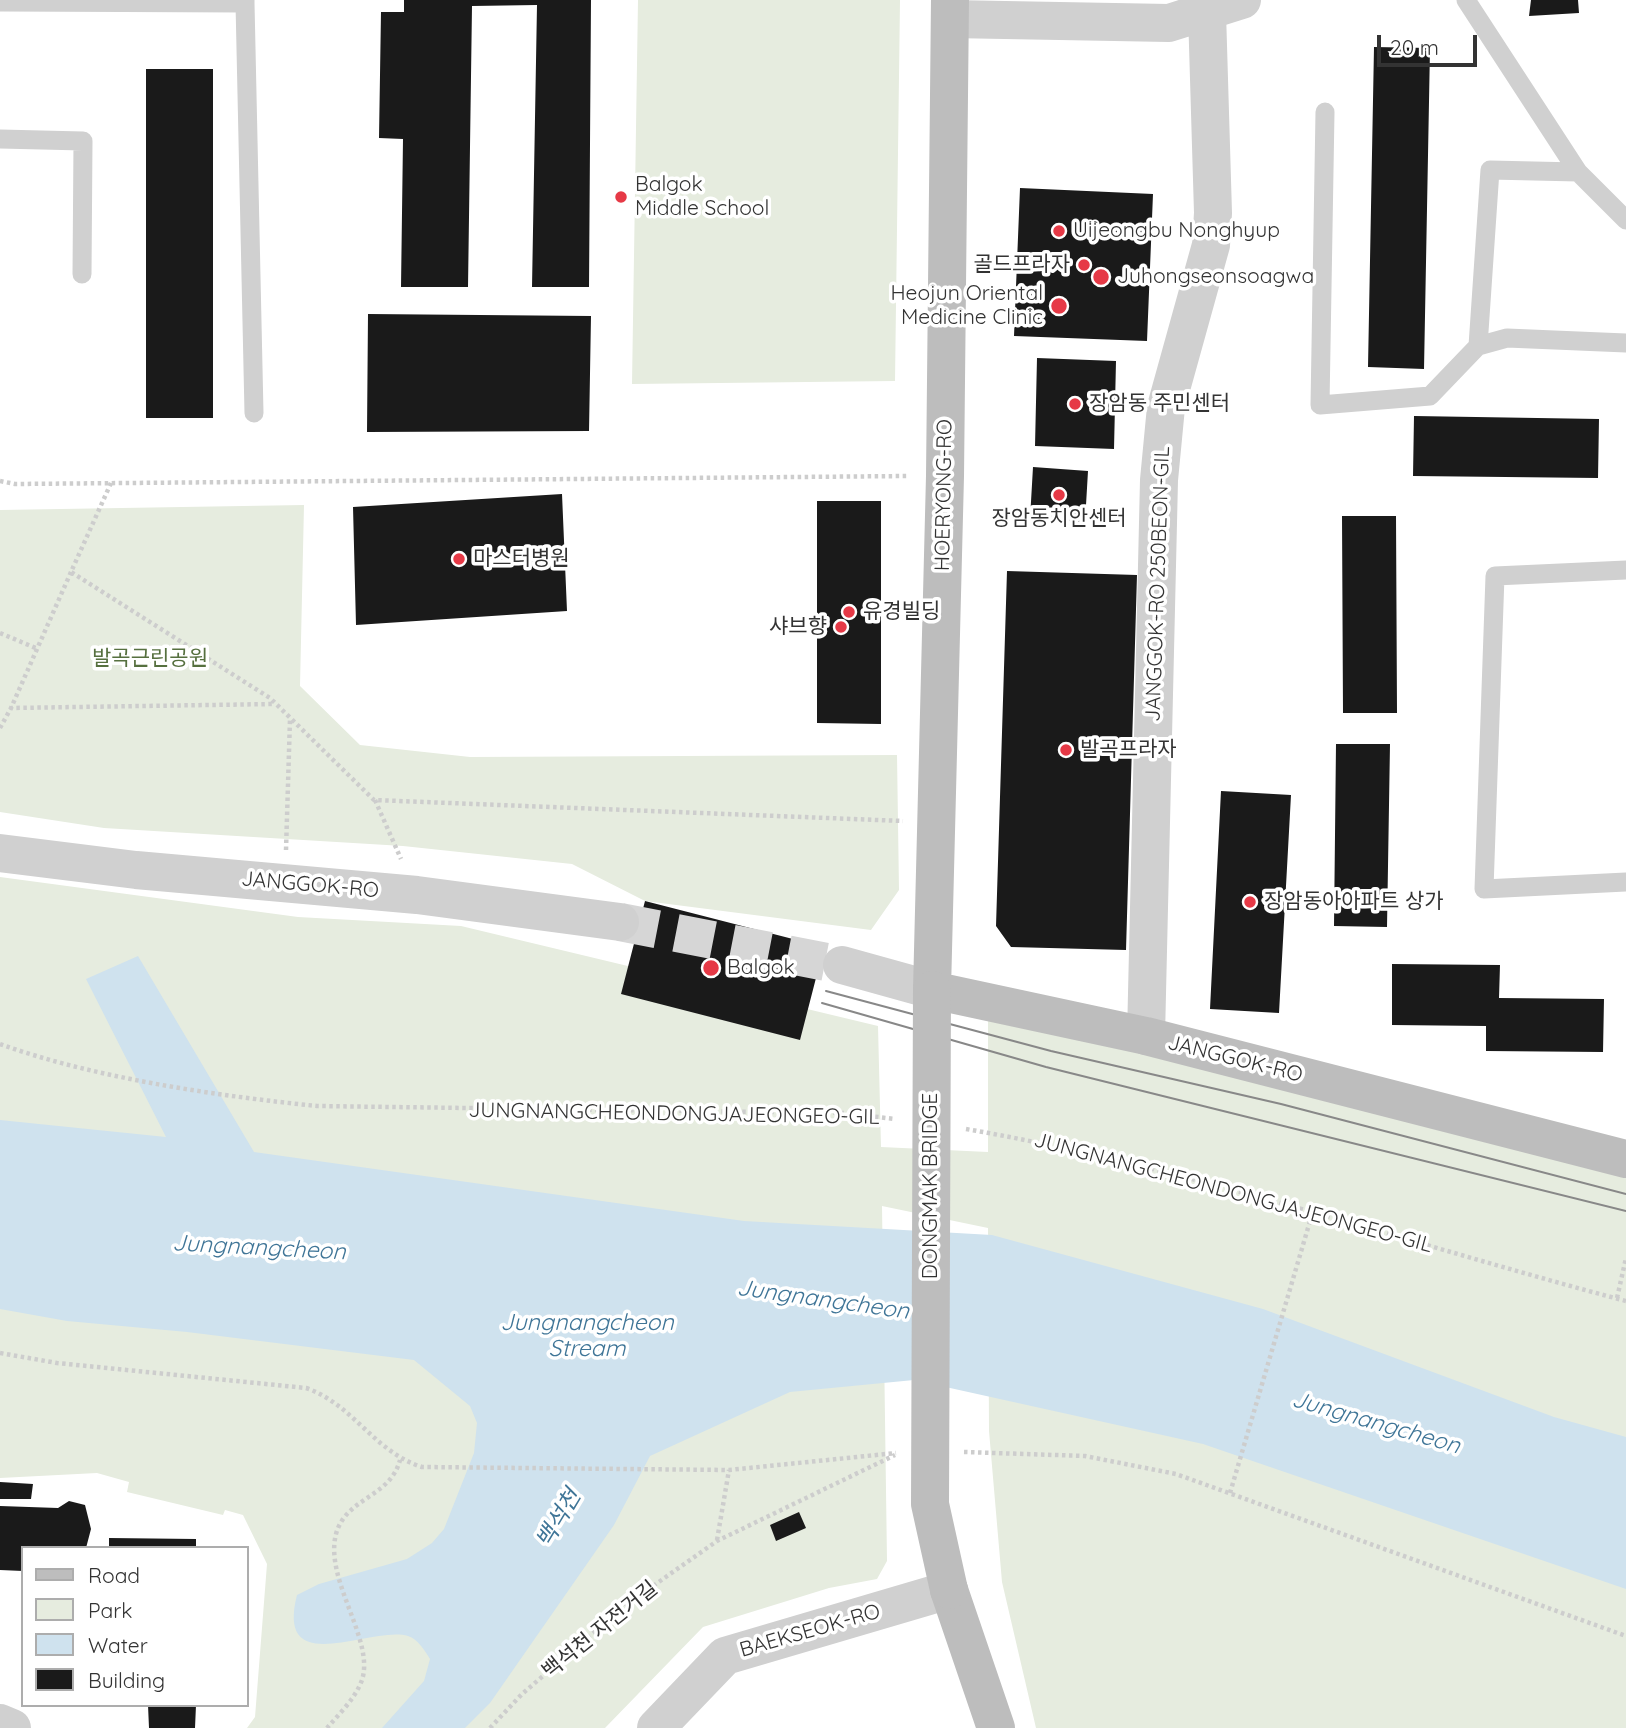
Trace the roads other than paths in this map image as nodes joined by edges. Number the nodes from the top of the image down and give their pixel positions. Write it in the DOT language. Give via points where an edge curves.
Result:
graph roads {
  1 [pos="1466,0"];
  2 [pos="245,1"];
  3 [pos="0,2"];
  4 [pos="1224,6"];
  5 [pos="950,10"];
  6 [pos="1325,112"];
  7 [pos="0,139"];
  8 [pos="1578,172"];
  9 [pos="1626,220"];
  10 [pos="82,274"];
  11 [pos="1626,343"];
  12 [pos="1478,346"];
  13 [pos="254,413"];
  14 [pos="1626,570"];
  15 [pos="1,854"];
  16 [pos="1626,882"];
  17 [pos="620,922"];
  18 [pos="842,965"];
  19 [pos="932,990"];
  20 [pos="1146,1036"];
  21 [pos="1626,1159"];
  22 [pos="949,1590"];
  23 [pos="0,1723"];
  24 [pos="12,1728"];
  25 [pos="656,1728"];
  26 [pos="996,1728"];
  1 -- 8 [label="lane"];
  2 -- 3 [label="lane"];
  2 -- 13 [label="lane"];
  4 -- 5 [label="street" via="1169,23"];
  4 -- 20 [label="street, JANGGOK-RO 250BEON-GIL" via="1211,245 1166,407 1159,480"];
  5 -- 19 [label="street, HOERYONG-RO" via="945,476"];
  6 -- 12 [label="lane" via="1320,405 1430,396"];
  7 -- 10 [label="lane" via="83,141"];
  8 -- 9 [label="lane"];
  8 -- 12 [label="lane" via="1490,170"];
  11 -- 12 [label="lane" via="1507,338"];
  14 -- 16 [label="lane" via="1495,576 1484,890"];
  15 -- 17 [label="street, JANGGOK-RO" via="417,895"];
  18 -- 19 [label="street, JANGGOK-RO"];
  19 -- 20 [label="street, JANGGOK-RO"];
  19 -- 22 [label="street, DONGMAK BRIDGE, bridge" via="930,1504"];
  20 -- 21 [label="street, JANGGOK-RO"];
  22 -- 25 [label="street, BAEKSEOK-RO" via="725,1656"];
  22 -- 26 [label="street"];
  23 -- 24 [label="street"];
}
